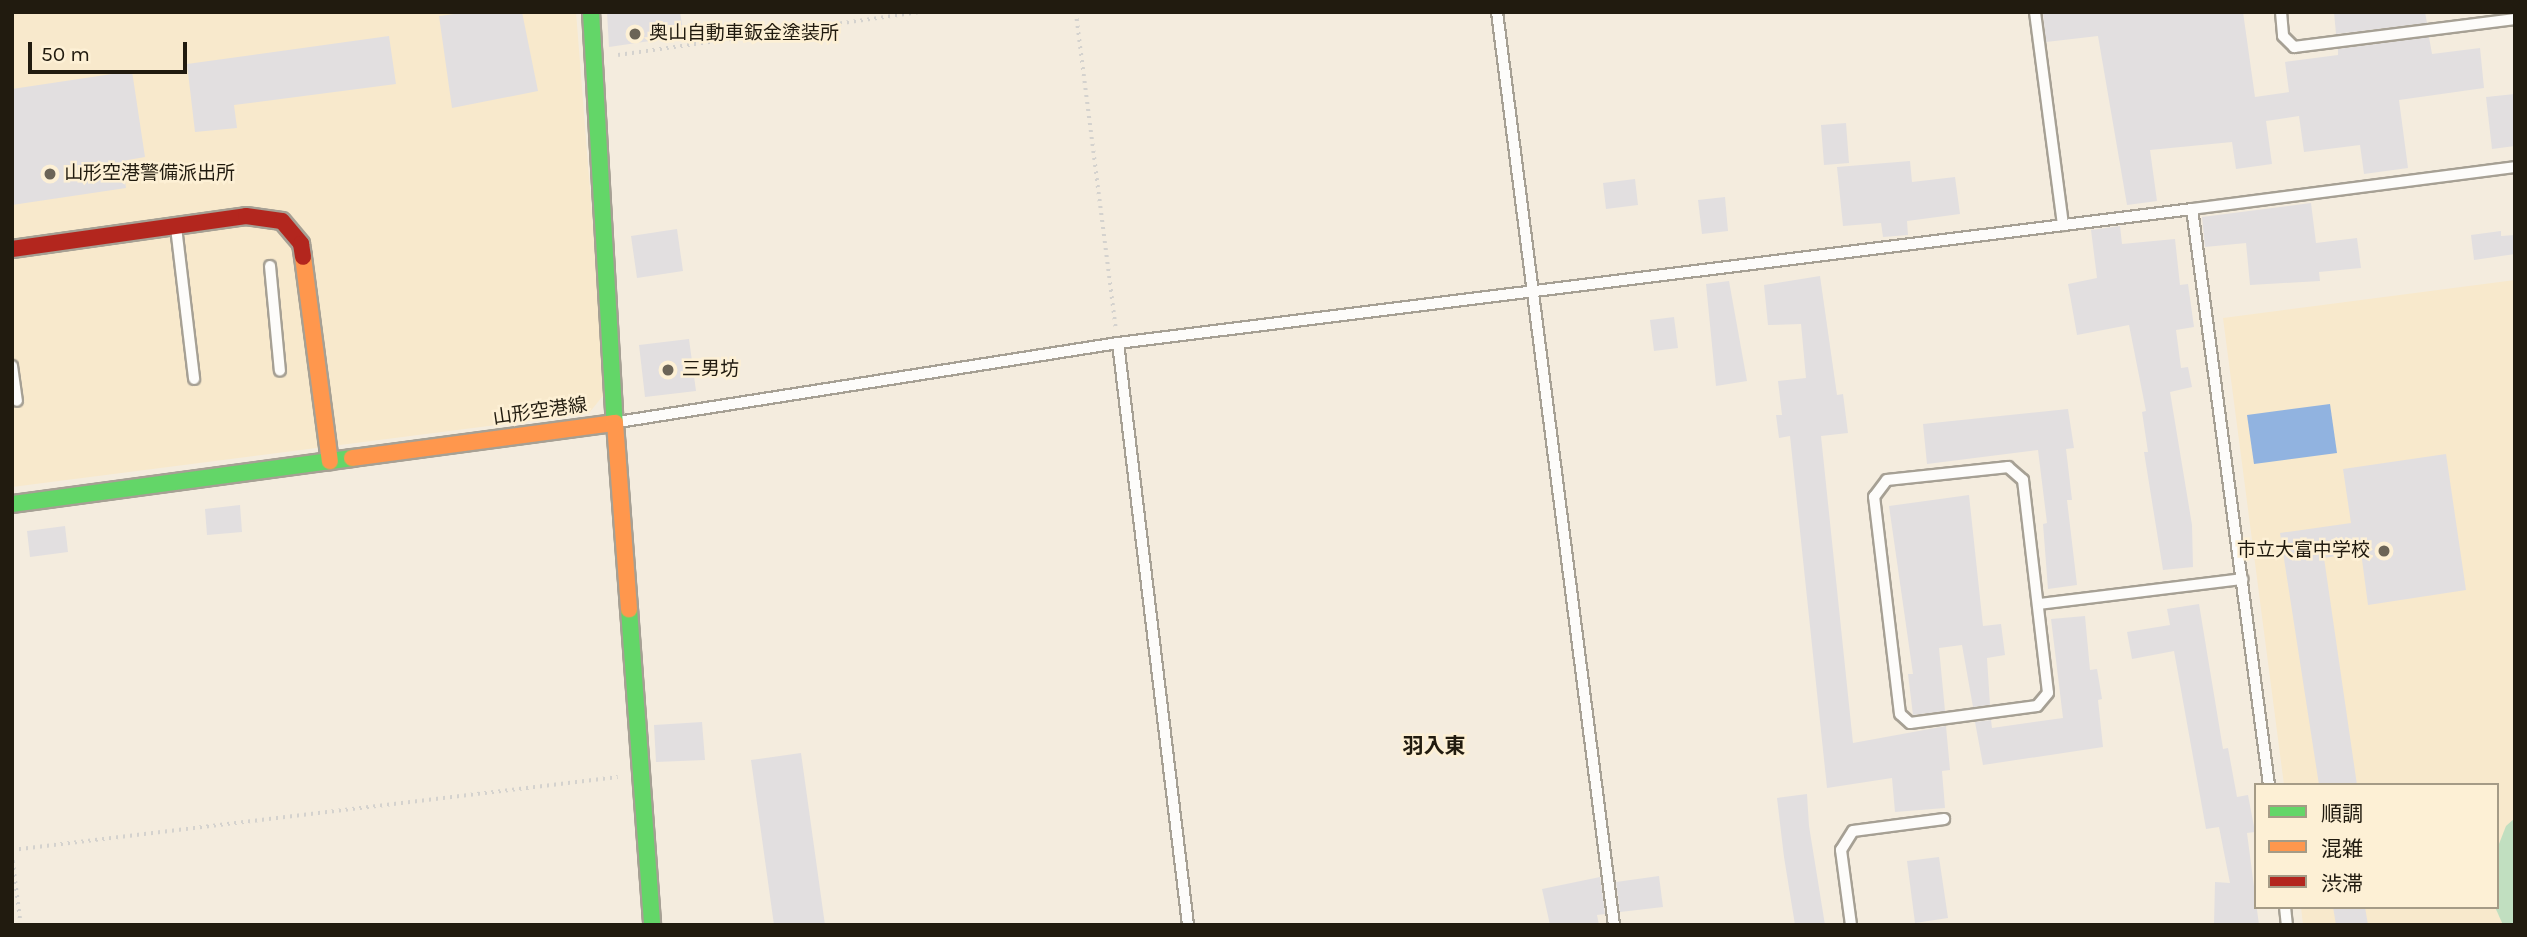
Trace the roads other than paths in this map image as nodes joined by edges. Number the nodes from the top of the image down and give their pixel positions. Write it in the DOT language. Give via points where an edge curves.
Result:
graph roads {
  1 [pos="591,12"];
  2 [pos="1497,12"];
  3 [pos="2035,12"];
  4 [pos="2281,12"];
  5 [pos="2515,19"];
  6 [pos="2515,167"];
  7 [pos="2192,209"];
  8 [pos="176,224"];
  9 [pos="2063,225"];
  10 [pos="12,248"];
  11 [pos="270,266"];
  12 [pos="1534,291"];
  13 [pos="1118,343"];
  14 [pos="12,366"];
  15 [pos="280,371"];
  16 [pos="194,379"];
  17 [pos="17,401"];
  18 [pos="615,423"];
  19 [pos="330,461"];
  20 [pos="12,504"];
  21 [pos="2242,579"];
  22 [pos="2039,604"];
  23 [pos="2269,783"];
  24 [pos="1944,819"];
  25 [pos="652,925"];
  26 [pos="1188,925"];
  27 [pos="1615,925"];
  28 [pos="1851,925"];
  1 -- 18 [label="main road"];
  2 -- 12 [label="lane"];
  3 -- 9 [label="lane"];
  4 -- 5 [label="lane" via="2283,36 2294,47"];
  6 -- 7 [label="lane"];
  7 -- 9 [label="lane"];
  7 -- 21 [label="lane"];
  8 -- 10 [label="main road"];
  8 -- 16 [label="lane"];
  8 -- 19 [label="main road" via="268,217 294,231 301,244"];
  9 -- 12 [label="lane"];
  11 -- 15 [label="lane"];
  12 -- 13 [label="lane"];
  12 -- 27 [label="lane"];
  13 -- 18 [label="lane"];
  13 -- 26 [label="lane"];
  14 -- 17 [label="lane"];
  18 -- 19 [label="main road, 山形空港線"];
  18 -- 25 [label="main road, 山形空港線"];
  19 -- 20 [label="main road, 山形空港線"];
  21 -- 22 [label="lane"];
  21 -- 23 [label="lane"];
  22 -- 22 [label="lane" via="2023,480 2008,467 1886,480 1874,497 1900,714 1910,723 2037,706 2049,693"];
  24 -- 28 [label="lane" via="1853,831 1841,850"];
}
